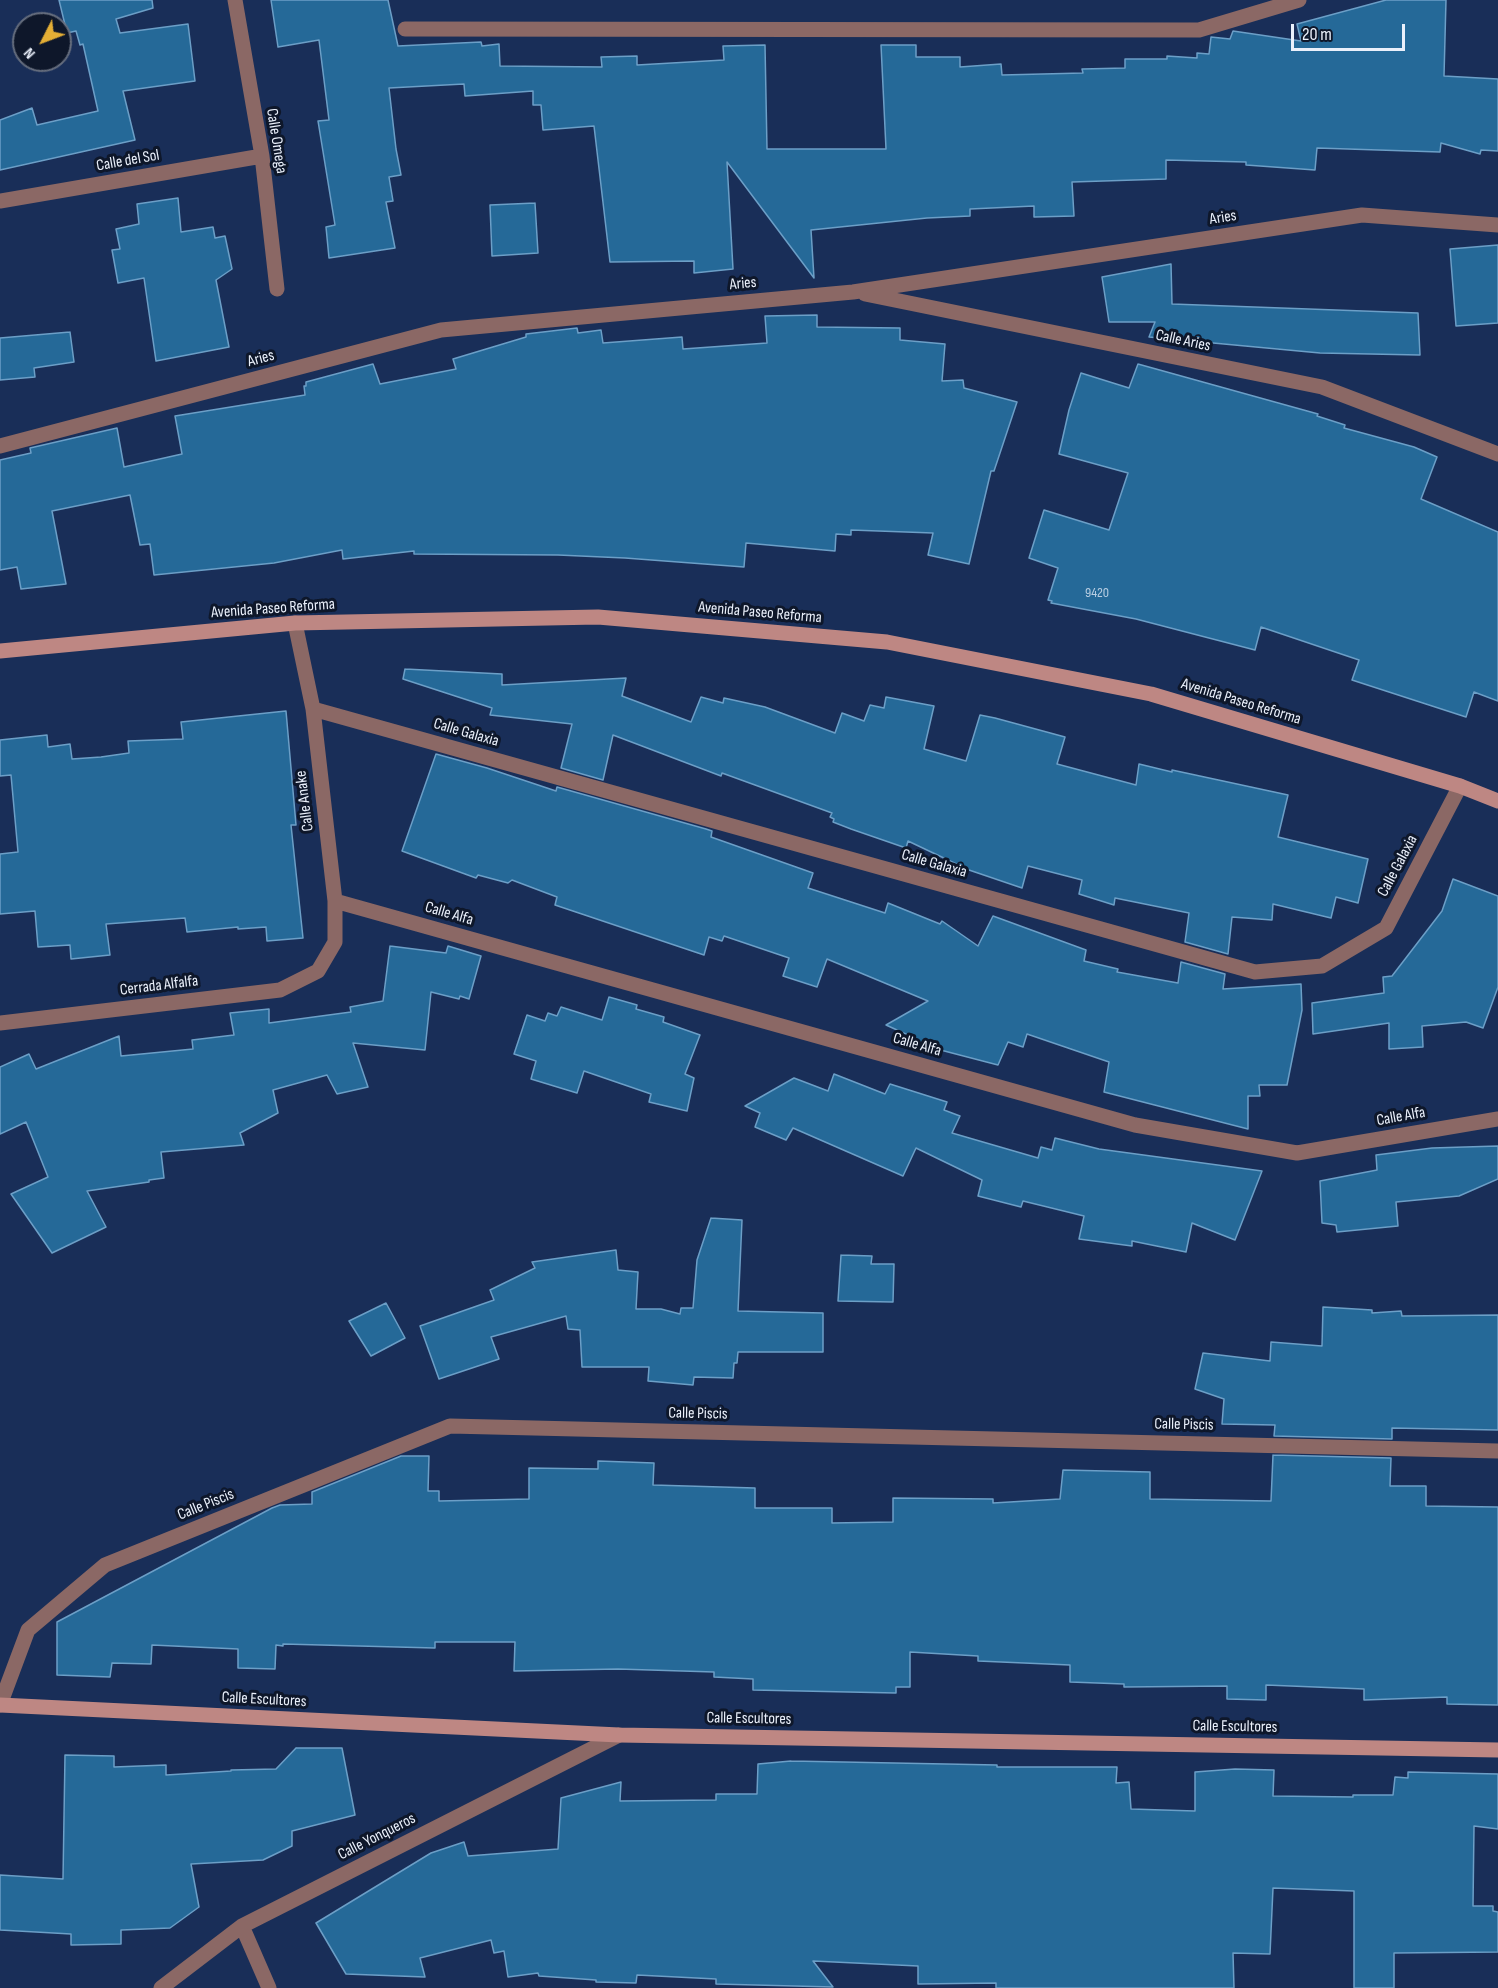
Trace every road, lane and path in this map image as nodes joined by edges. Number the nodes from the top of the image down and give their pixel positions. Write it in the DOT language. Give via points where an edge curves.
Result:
graph roads {
  1 [pos="235,0"];
  2 [pos="1299,0"];
  3 [pos="405,29"];
  4 [pos="262,156"];
  5 [pos="0,201"];
  6 [pos="1498,225"];
  7 [pos="277,288"];
  8 [pos="853,292"];
  9 [pos="0,446"];
  10 [pos="1498,454"];
  11 [pos="295,623"];
  12 [pos="0,651"];
  13 [pos="313,709"];
  14 [pos="1461,786"];
  15 [pos="1498,801"];
  16 [pos="336,901"];
  17 [pos="318,971"];
  18 [pos="0,1023"];
  19 [pos="1498,1119"];
  20 [pos="1498,1451"];
  21 [pos="0,1705"];
  22 [pos="619,1735"];
  23 [pos="1498,1750"];
  24 [pos="242,1926"];
  25 [pos="161,1988"];
  26 [pos="269,1988"];
  1 -- 4 [label="street, Calle Omega"];
  2 -- 3 [label="street" via="1200,30"];
  4 -- 5 [label="street, Calle del Sol"];
  4 -- 7 [label="street, Calle Omega"];
  6 -- 8 [label="street, Aries" via="1362,215"];
  8 -- 9 [label="street, Aries" via="441,330"];
  8 -- 10 [label="street, Calle Aries" via="1322,387"];
  11 -- 12 [label="main road, Avenida Paseo Reforma"];
  11 -- 13 [label="street, Calle Anake"];
  11 -- 14 [label="main road, Avenida Paseo Reforma" via="598,617 887,642 1151,694"];
  13 -- 14 [label="street, Calle Galaxia" via="1255,972 1322,966 1386,928"];
  13 -- 16 [label="street, Calle Anake"];
  14 -- 15 [label="main road, Avenida Paseo Reforma"];
  16 -- 17 [label="street, Calle Anake" via="335,942"];
  16 -- 19 [label="street, Calle Alfa" via="1135,1125 1297,1153"];
  17 -- 18 [label="street, Cerrada Alfalfa" via="280,990"];
  20 -- 21 [label="street, Calle Piscis" via="450,1426 105,1565 28,1630"];
  21 -- 22 [label="main road, Calle Escultores"];
  22 -- 23 [label="main road, Calle Escultores"];
  22 -- 24 [label="street, Calle Yonqueros"];
  24 -- 25 [label="street, Calle Yonqueros"];
  24 -- 26 [label="street"];
}
